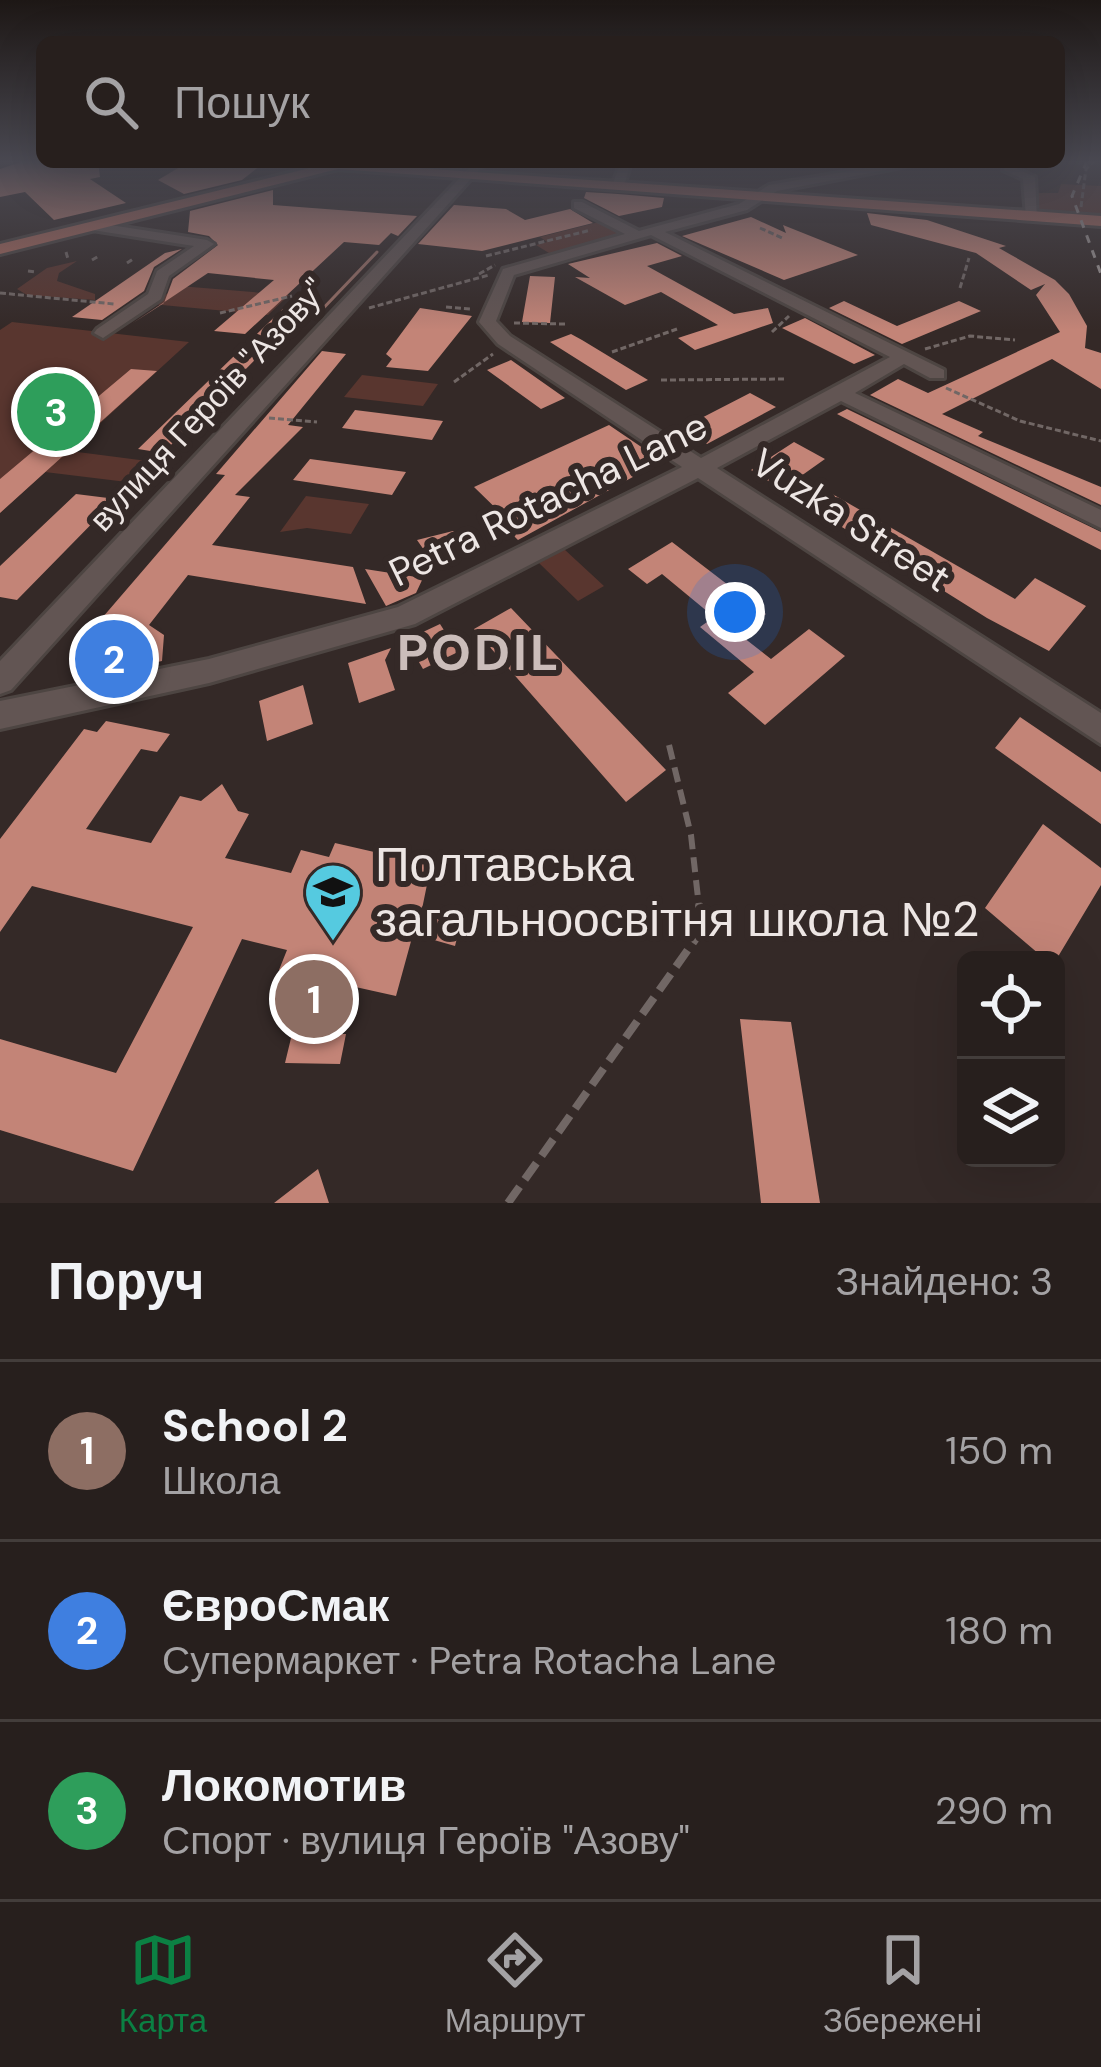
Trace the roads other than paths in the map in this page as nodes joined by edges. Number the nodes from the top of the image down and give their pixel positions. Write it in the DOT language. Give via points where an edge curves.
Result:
graph roads {
  1 [pos="128,217"];
  2 [pos="428,217"];
  3 [pos="607,217"];
  4 [pos="707,217"];
  5 [pos="1036,217"];
  6 [pos="1094,219"];
  7 [pos="92,226"];
  8 [pos="647,234"];
  9 [pos="0,249"];
  10 [pos="103,333"];
  11 [pos="903,357"];
  12 [pos="936,378"];
  13 [pos="840,393"];
  14 [pos="700,468"];
  15 [pos="1101,520"];
  16 [pos="0,681"];
  17 [pos="0,716"];
  18 [pos="1101,730"];
  1 -- 7 [label="main road"];
  2 -- 16 [label="street, вулиця Героїв \"Азову\""];
  3 -- 8 [label="street"];
  4 -- 8 [label="street"];
  5 -- 6 [label="main road"];
  7 -- 9 [label="main road"];
  7 -- 10 [label="street" via="207,244 162,274 155,296"];
  8 -- 11 [label="street"];
  8 -- 14 [label="street, Vuzka Street" via="498,273 488,322 503,340"];
  11 -- 12 [label="street"];
  11 -- 13 [label="street, Petra Rotacha Lane"];
  13 -- 14 [label="street, Petra Rotacha Lane"];
  13 -- 15 [label="street"];
  14 -- 17 [label="street, Petra Rotacha Lane" via="405,616"];
  14 -- 18 [label="street, Vuzka Street"];
}
